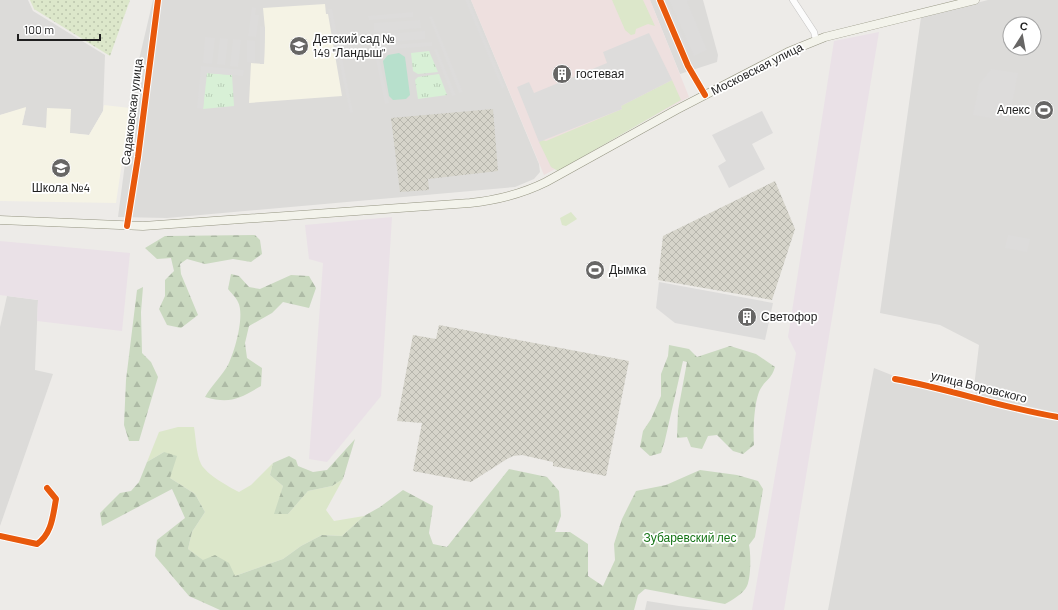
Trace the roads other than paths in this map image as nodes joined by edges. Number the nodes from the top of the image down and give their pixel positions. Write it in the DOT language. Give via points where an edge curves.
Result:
graph roads {
  1 [pos="158,0"];
  2 [pos="660,0"];
  3 [pos="793,0"];
  4 [pos="975,0"];
  5 [pos="816,40"];
  6 [pos="705,95"];
  7 [pos="0,220"];
  8 [pos="127,226"];
  9 [pos="895,379"];
  10 [pos="1058,417"];
  11 [pos="47,488"];
  12 [pos="0,536"];
  1 -- 8 [label="street, Садаковская улица"];
  2 -- 6 [label="street" via="688,66"];
  3 -- 5 [label="street" via="814,32"];
  4 -- 5 [label="main road, Московская улица"];
  5 -- 6 [label="main road, Московская улица"];
  6 -- 8 [label="main road, Московская улица" via="534,188 508,197 470,203"];
  7 -- 8 [label="main road, Московская улица"];
  9 -- 10 [label="street, улица Воровского" via="976,400"];
  11 -- 12 [label="street" via="56,499 50,527 44,540 37,544"];
}
